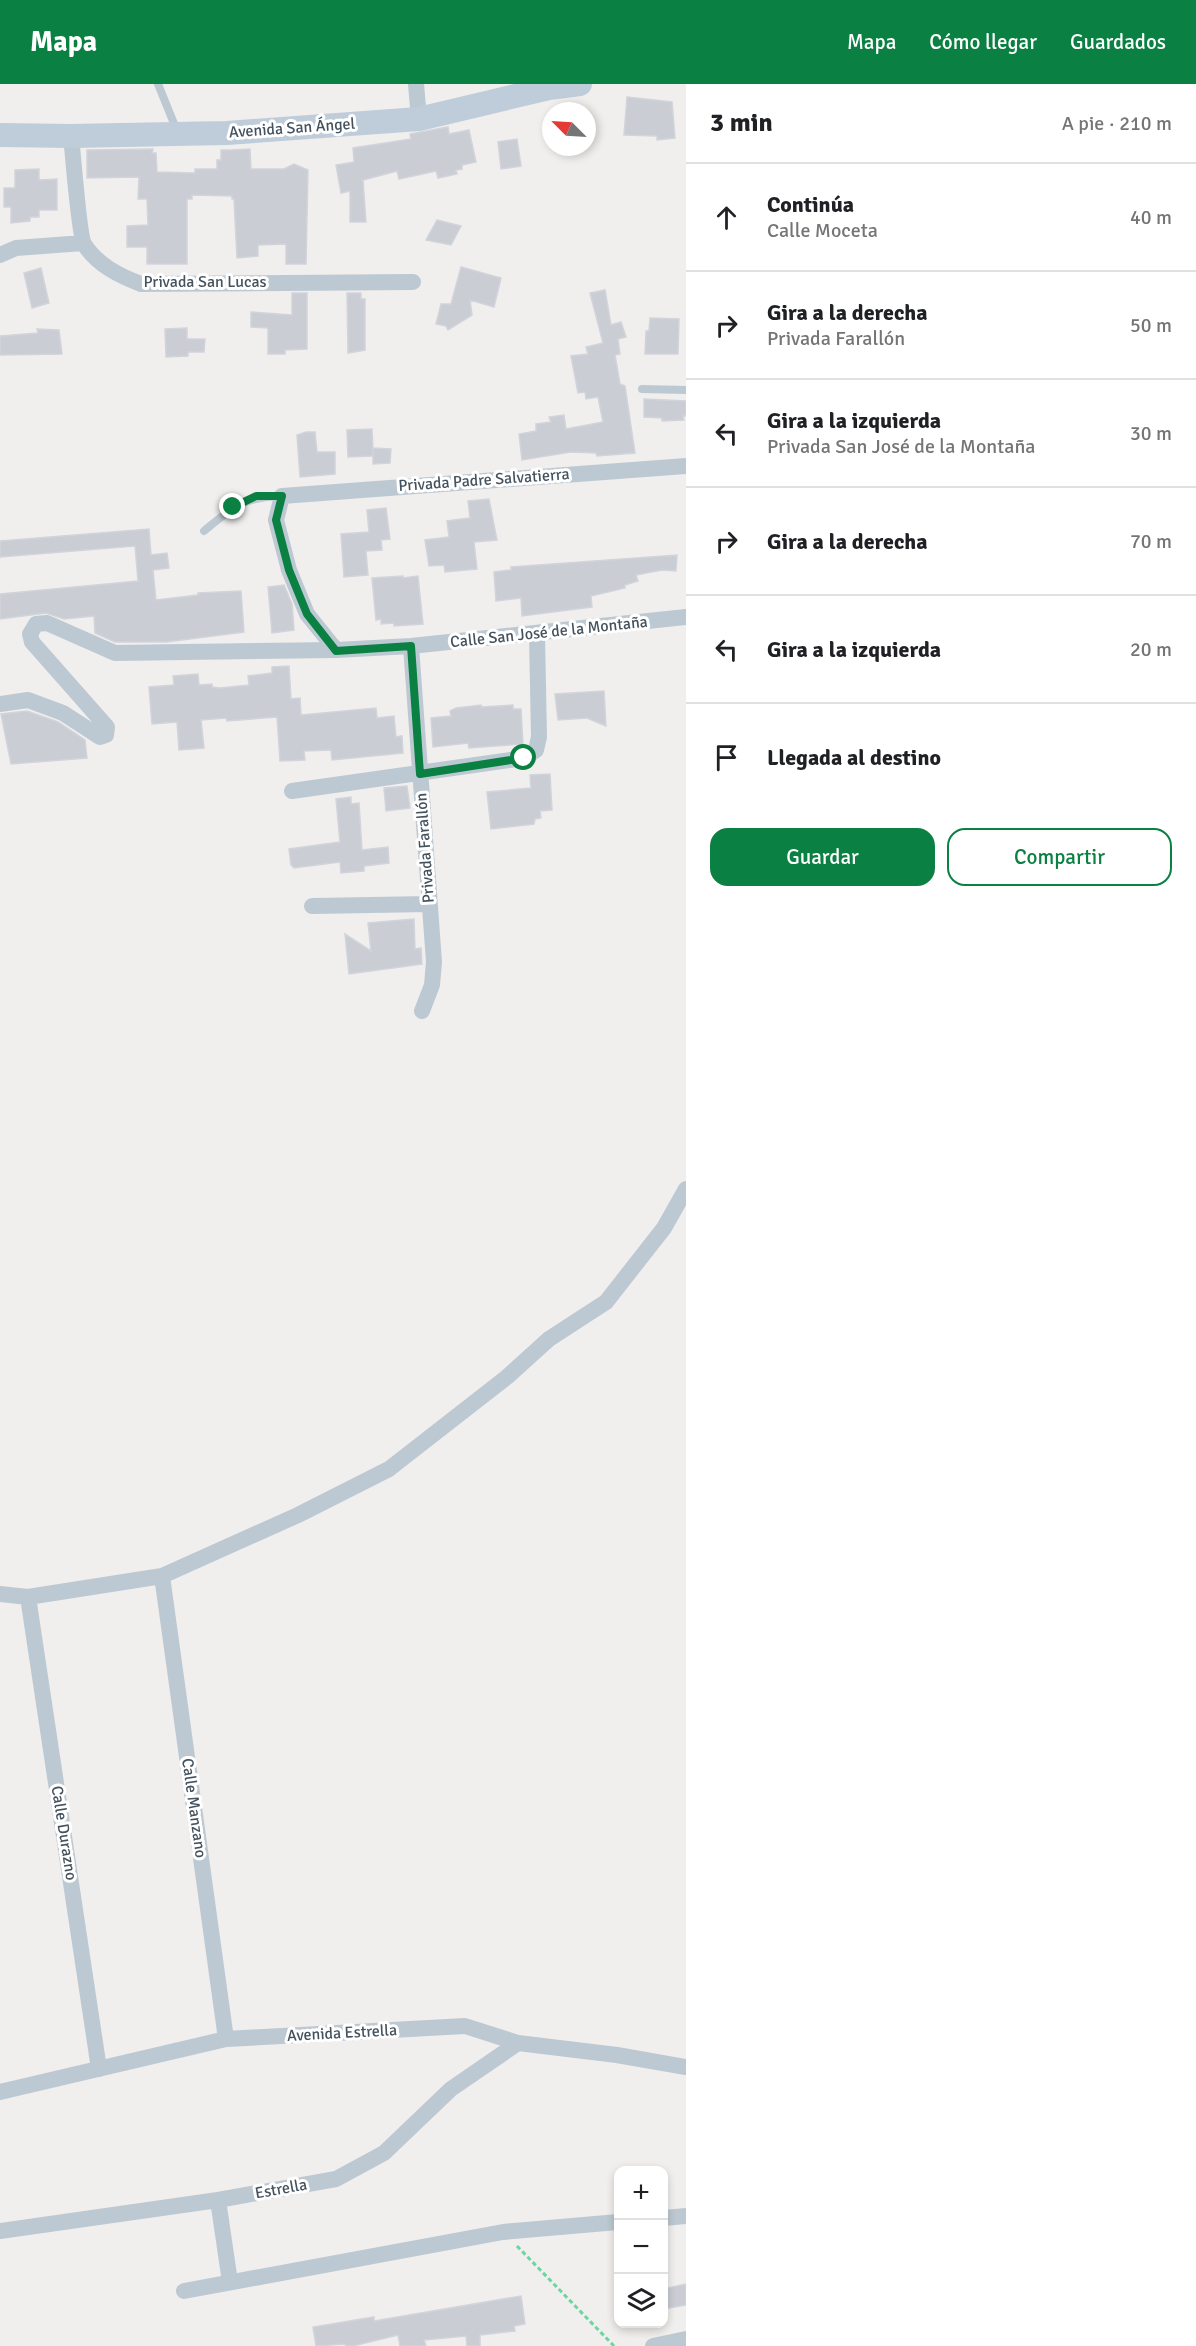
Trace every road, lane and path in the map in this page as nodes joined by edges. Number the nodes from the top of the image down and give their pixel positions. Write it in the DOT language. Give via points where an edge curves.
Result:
graph roads {
  1 [pos="158,84"];
  2 [pos="416,84"];
  3 [pos="580,84"];
  4 [pos="418,119"];
  5 [pos="178,134"];
  6 [pos="0,135"];
  7 [pos="71,136"];
  8 [pos="83,243"];
  9 [pos="0,255"];
  10 [pos="412,282"];
  11 [pos="642,389"];
  12 [pos="686,390"];
  13 [pos="686,466"];
  14 [pos="282,496"];
  15 [pos="204,531"];
  16 [pos="686,617"];
  17 [pos="537,635"];
  18 [pos="411,646"];
  19 [pos="336,651"];
  20 [pos="0,704"];
  21 [pos="420,774"];
  22 [pos="292,791"];
  23 [pos="429,904"];
  24 [pos="312,906"];
  25 [pos="422,1011"];
  26 [pos="686,1189"];
  27 [pos="162,1576"];
  28 [pos="0,1593"];
  29 [pos="28,1597"];
  30 [pos="226,2039"];
  31 [pos="519,2043"];
  32 [pos="686,2067"];
  33 [pos="99,2069"];
  34 [pos="0,2092"];
  35 [pos="218,2200"];
  36 [pos="686,2216"];
  37 [pos="668,2218"];
  38 [pos="614,2222"];
  39 [pos="0,2231"];
  40 [pos="503,2232"];
  41 [pos="230,2282"];
  42 [pos="184,2291"];
  43 [pos="686,2339"];
  44 [pos="614,2346"];
  45 [pos="653,2346"];
  1 -- 5 [label="lane"];
  2 -- 4 [label="street"];
  3 -- 4 [label="main road, Avenida San Ángel"];
  4 -- 5 [label="main road, Avenida San Ángel"];
  5 -- 7 [label="main road, Avenida San Ángel"];
  6 -- 7 [label="main road, Avenida San Ángel"];
  7 -- 8 [label="street"];
  8 -- 9 [label="street" via="16,248"];
  8 -- 10 [label="street, Privada San Lucas" via="121,277 141,284"];
  11 -- 12 [label="lane"];
  13 -- 14 [label="street, Privada Padre Salvatierra"];
  14 -- 15 [label="lane" via="256,496 233,507"];
  14 -- 19 [label="street" via="276,520 289,570 307,614"];
  16 -- 17 [label="street, Calle San José de la Montaña"];
  17 -- 18 [label="street, Calle San José de la Montaña"];
  17 -- 21 [label="street" via="536,750 524,758"];
  18 -- 19 [label="street, Calle San José de la Montaña"];
  18 -- 21 [label="street, Privada Farallón"];
  19 -- 20 [label="street, Calle San José de la Montaña" via="115,653 47,623 36,624 30,634 32,642 107,728 106,735 100,737 63,712 28,700"];
  21 -- 22 [label="street"];
  21 -- 23 [label="street, Privada Farallón"];
  23 -- 24 [label="street"];
  23 -- 25 [label="street, Privada Farallón" via="434,962 432,985"];
  26 -- 27 [label="street" via="664,1228 606,1302 549,1339 507,1377 389,1468 298,1515"];
  27 -- 29 [label="street"];
  27 -- 30 [label="street, Calle Manzano"];
  28 -- 29 [label="street"];
  29 -- 33 [label="street, Calle Durazno"];
  30 -- 31 [label="street, Avenida Estrella" via="465,2026"];
  30 -- 33 [label="street, Avenida Estrella"];
  31 -- 32 [label="street, Avenida Estrella"];
  31 -- 35 [label="street, Estrella" via="451,2089 384,2154 336,2179"];
  33 -- 34 [label="street, Avenida Estrella"];
  35 -- 39 [label="street, Estrella"];
  35 -- 41 [label="street"];
  36 -- 37 [label="street"];
  38 -- 40 [label="street"];
  40 -- 41 [label="street"];
  40 -- 44 [label="path"];
  41 -- 42 [label="street"];
  43 -- 45 [label="street"];
}
